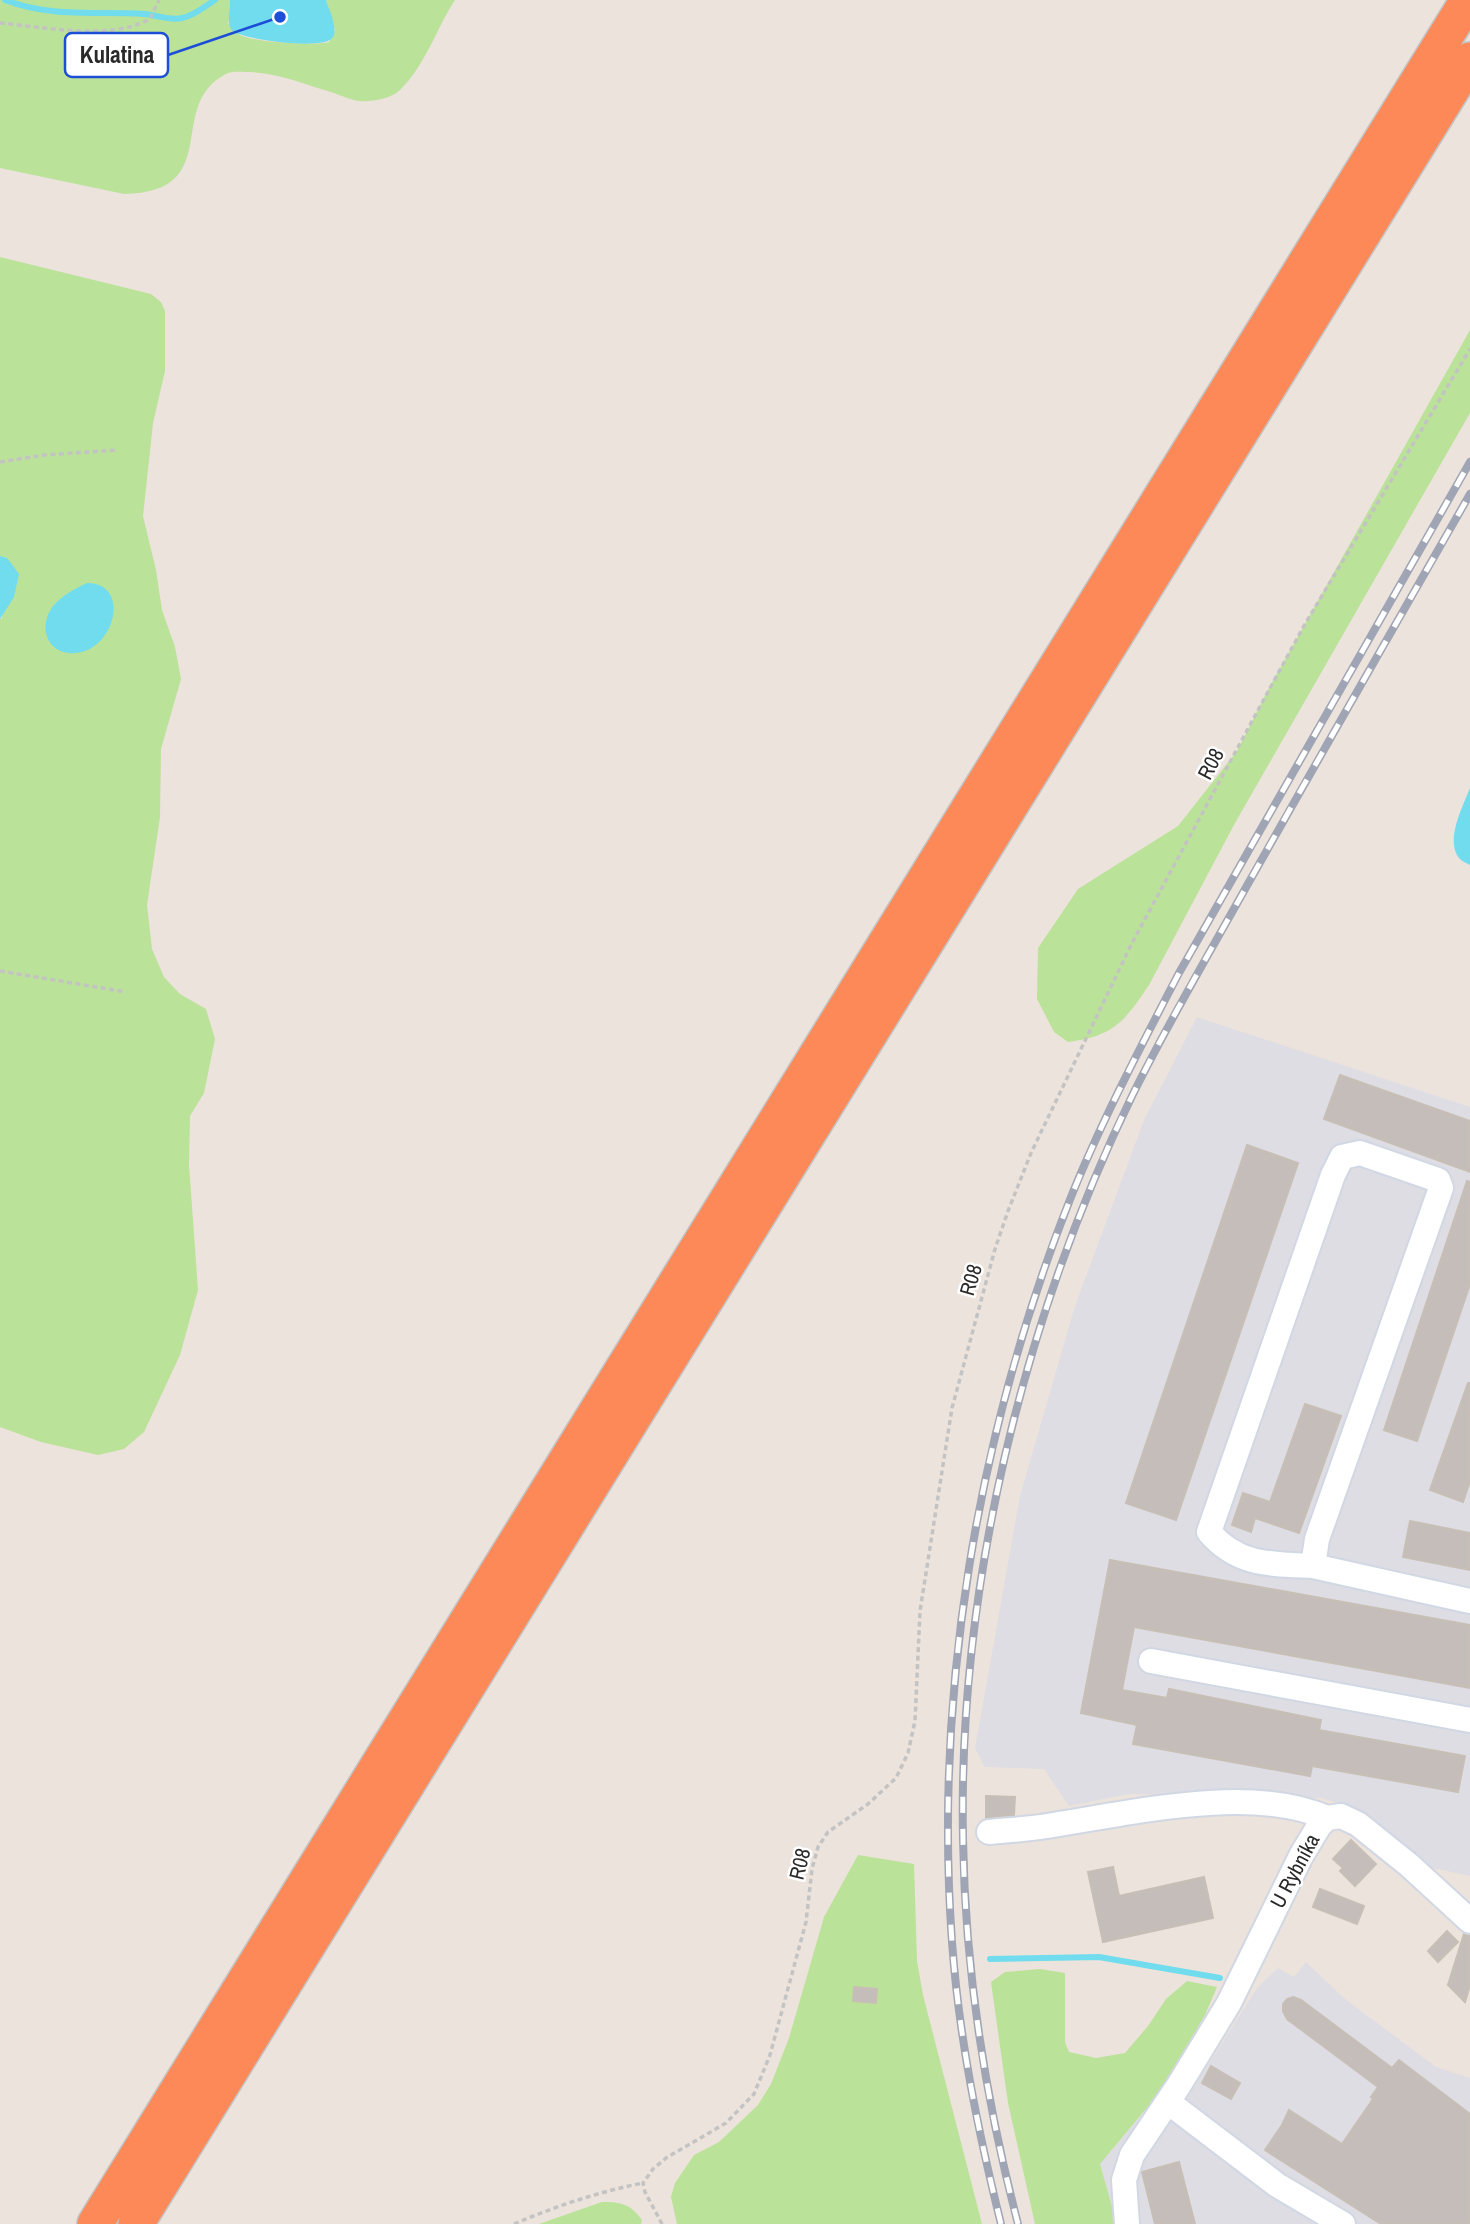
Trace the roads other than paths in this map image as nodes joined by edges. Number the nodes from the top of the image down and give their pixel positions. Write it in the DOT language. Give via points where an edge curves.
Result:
graph roads {
  1 [pos="1468,0"];
  2 [pos="1470,60"];
  3 [pos="1313,1566"];
  4 [pos="1470,1601"];
  5 [pos="1151,1661"];
  6 [pos="1470,1720"];
  7 [pos="1327,1818"];
  8 [pos="989,1832"];
  9 [pos="1470,1921"];
  10 [pos="1174,2094"];
  11 [pos="95,2224"];
  12 [pos="139,2224"];
  13 [pos="1127,2224"];
  14 [pos="1343,2224"];
  1 -- 11 [label="highway"];
  2 -- 12 [label="highway"];
  3 -- 3 [label="street" via="1317,1539 1441,1188 1438,1180 1360,1153 1342,1157 1333,1174 1209,1532 1221,1547 1241,1559"];
  3 -- 4 [label="street"];
  5 -- 6 [label="street"];
  7 -- 8 [label="street" via="1298,1808 1252,1803 1198,1804"];
  7 -- 9 [label="street, U Rybníka" via="1342,1816 1358,1824"];
  7 -- 10 [label="street, U Rybníka" via="1301,1856 1229,2003"];
  10 -- 13 [label="street, U Rybníka" via="1132,2155 1124,2180"];
  10 -- 14 [label="street" via="1277,2185"];
}
